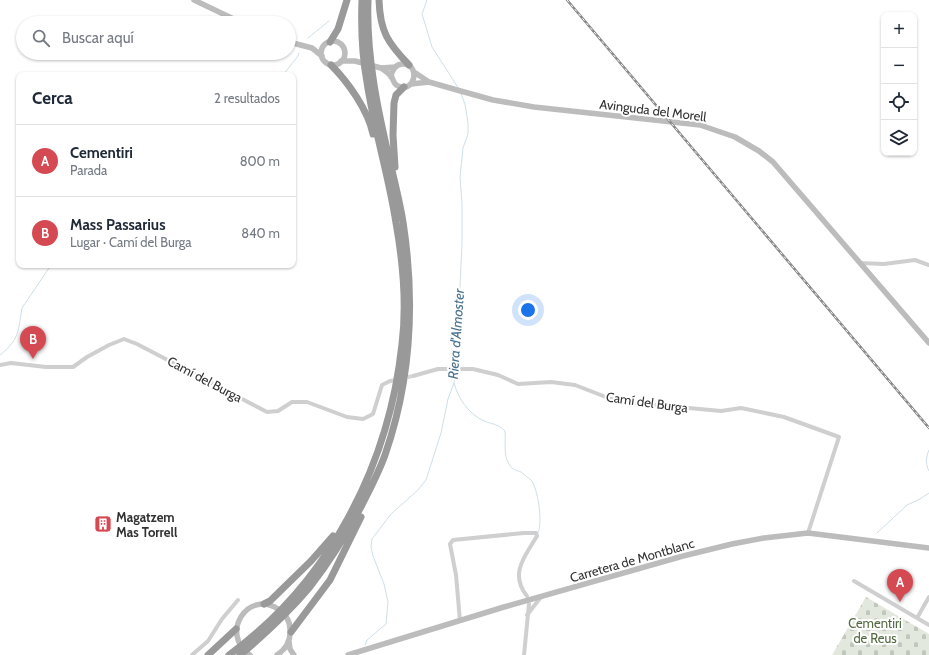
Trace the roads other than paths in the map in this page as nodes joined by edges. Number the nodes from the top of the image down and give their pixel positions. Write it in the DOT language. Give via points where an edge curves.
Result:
graph roads {
  1 [pos="194,0"];
  2 [pos="347,0"];
  3 [pos="362,0"];
  4 [pos="368,0"];
  5 [pos="379,0"];
  6 [pos="227,16"];
  7 [pos="327,43"];
  8 [pos="296,44"];
  9 [pos="312,48"];
  10 [pos="344,53"];
  11 [pos="322,56"];
  12 [pos="356,61"];
  13 [pos="341,62"];
  14 [pos="331,64"];
  15 [pos="409,66"];
  16 [pos="395,67"];
  17 [pos="381,68"];
  18 [pos="414,72"];
  19 [pos="391,76"];
  20 [pos="429,82"];
  21 [pos="408,86"];
  22 [pos="405,263"];
  23 [pos="860,263"];
  24 [pos="929,265"];
  25 [pos="929,343"];
  26 [pos="0,365"];
  27 [pos="413,376"];
  28 [pos="390,381"];
  29 [pos="380,448"];
  30 [pos="385,455"];
  31 [pos="808,533"];
  32 [pos="929,548"];
  33 [pos="854,580"];
  34 [pos="526,596"];
  35 [pos="541,597"];
  36 [pos="929,597"];
  37 [pos="238,600"];
  38 [pos="264,604"];
  39 [pos="529,604"];
  40 [pos="288,606"];
  41 [pos="527,616"];
  42 [pos="917,618"];
  43 [pos="460,621"];
  44 [pos="929,625"];
  45 [pos="236,629"];
  46 [pos="291,632"];
  47 [pos="289,640"];
  48 [pos="234,654"];
  49 [pos="192,655"];
  50 [pos="208,655"];
  51 [pos="250,655"];
  52 [pos="277,655"];
  53 [pos="294,655"];
  54 [pos="348,655"];
  55 [pos="524,655"];
  1 -- 6 [label="street"];
  2 -- 7 [label="highway" via="338,29"];
  3 -- 22 [label="highway" via="362,47 366,81"];
  4 -- 22 [label="highway" via="373,80 403,220"];
  5 -- 15 [label="highway" via="379,13 384,32 393,48"];
  7 -- 9 [label="street"];
  7 -- 10 [label="street" via="333,41 340,44"];
  7 -- 11 [label="street" via="322,50"];
  8 -- 9 [label="street"];
  9 -- 11 [label="street"];
  10 -- 12 [label="street"];
  10 -- 13 [label="street"];
  11 -- 14 [label="street" via="325,62"];
  12 -- 13 [label="street"];
  12 -- 17 [label="street"];
  13 -- 14 [label="street"];
  14 -- 22 [label="highway" via="361,104 372,131"];
  15 -- 16 [label="street" via="402,64"];
  15 -- 18 [label="street"];
  16 -- 17 [label="street"];
  16 -- 19 [label="street"];
  17 -- 19 [label="street"];
  18 -- 20 [label="street, Avinguda del Morell"];
  18 -- 21 [label="street" via="414,79"];
  19 -- 21 [label="street" via="394,84 399,87"];
  20 -- 21 [label="street, Avinguda del Morell"];
  20 -- 23 [label="street, Avinguda del Morell" via="493,100 534,107 700,125 735,137 773,162"];
  21 -- 22 [label="highway" via="396,95 394,103 393,148 406,219"];
  22 -- 29 [label="highway" via="402,343 389,417"];
  22 -- 30 [label="highway" via="410,303 409,344 396,418"];
  23 -- 24 [label="street" via="884,264 915,260"];
  23 -- 25 [label="street, Avinguda del Morell"];
  26 -- 28 [label="street, Camí del Burga" via="11,363 73,367 103,348 124,339 267,412 278,411 292,402 307,402 347,417 364,420 373,414 382,385"];
  27 -- 31 [label="street, Camí del Burga" via="438,369 474,369 498,375 518,384 551,382 575,385 623,401 721,411 741,408 784,417 839,437"];
  29 -- 38 [label="highway" via="346,516 331,538 311,561"];
  29 -- 40 [label="highway" via="349,517"];
  30 -- 40 [label="highway" via="351,526 332,556 309,587"];
  30 -- 46 [label="highway" via="376,486 330,580"];
  31 -- 32 [label="street, Carretera de Montblanc"];
  31 -- 35 [label="street, Carretera de Montblanc" via="732,544"];
  33 -- 42 [label="street"];
  34 -- 43 [label="street" via="520,585 519,571 524,556 537,536 536,533 453,540 450,544"];
  35 -- 41 [label="street"];
  35 -- 43 [label="street, Carretera de Montblanc"];
  36 -- 42 [label="street"];
  37 -- 49 [label="street" via="208,641"];
  38 -- 45 [label="street" via="252,606 244,612"];
  38 -- 46 [label="street" via="281,610 288,620"];
  39 -- 41 [label="street"];
  40 -- 48 [label="highway"];
  41 -- 55 [label="street"];
  42 -- 44 [label="street"];
  43 -- 54 [label="street, Carretera de Montblanc"];
  45 -- 50 [label="highway"];
  45 -- 51 [label="street" via="241,646"];
  46 -- 47 [label="street"];
  47 -- 52 [label="street" via="284,650"];
  47 -- 53 [label="street"];
}
